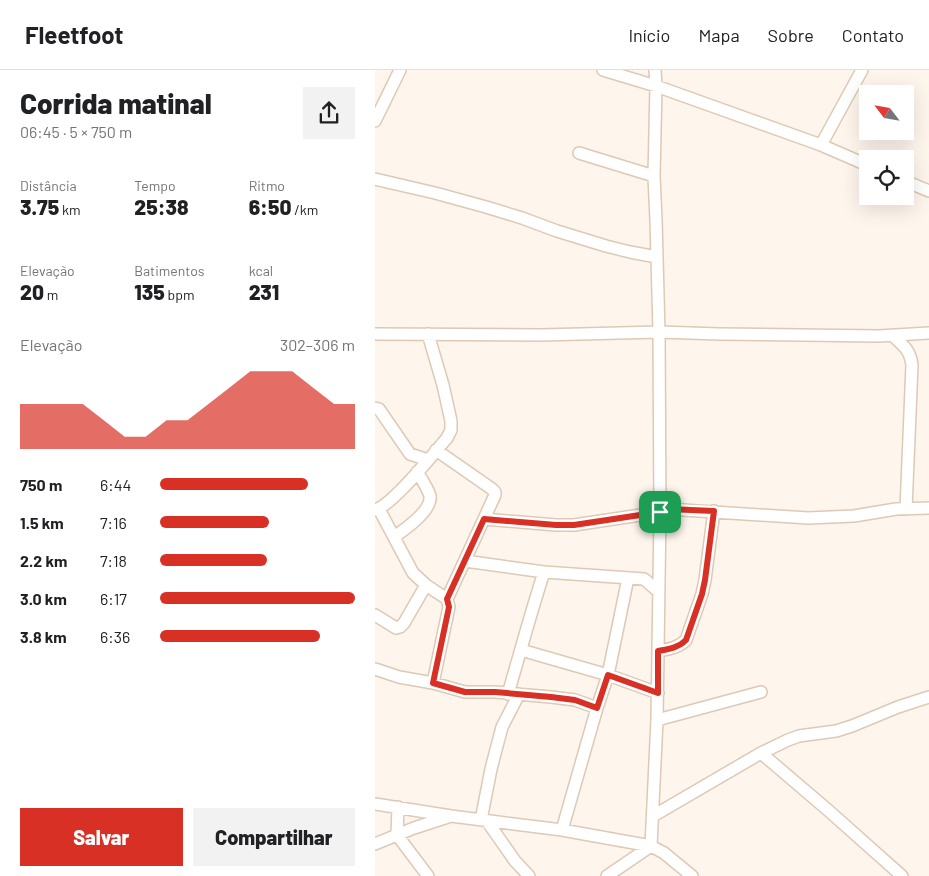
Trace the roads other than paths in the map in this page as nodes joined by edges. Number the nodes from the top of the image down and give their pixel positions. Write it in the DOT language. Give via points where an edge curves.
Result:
graph roads {
  1 [pos="400,70"];
  2 [pos="603,70"];
  3 [pos="655,70"];
  4 [pos="862,70"];
  5 [pos="656,86"];
  6 [pos="375,121"];
  7 [pos="821,145"];
  8 [pos="579,153"];
  9 [pos="859,162"];
  10 [pos="654,176"];
  11 [pos="375,180"];
  12 [pos="914,185"];
  13 [pos="929,191"];
  14 [pos="657,257"];
  15 [pos="659,332"];
  16 [pos="929,333"];
  17 [pos="375,334"];
  18 [pos="428,334"];
  19 [pos="893,336"];
  20 [pos="375,408"];
  21 [pos="436,450"];
  22 [pos="428,460"];
  23 [pos="417,472"];
  24 [pos="929,508"];
  25 [pos="377,509"];
  26 [pos="906,509"];
  27 [pos="714,511"];
  28 [pos="660,512"];
  29 [pos="484,519"];
  30 [pos="394,537"];
  31 [pos="465,561"];
  32 [pos="659,568"];
  33 [pos="544,572"];
  34 [pos="628,578"];
  35 [pos="644,579"];
  36 [pos="426,585"];
  37 [pos="659,592"];
  38 [pos="447,599"];
  39 [pos="375,615"];
  40 [pos="521,650"];
  41 [pos="658,651"];
  42 [pos="375,669"];
  43 [pos="608,675"];
  44 [pos="433,683"];
  45 [pos="761,692"];
  46 [pos="658,693"];
  47 [pos="513,694"];
  48 [pos="929,697"];
  49 [pos="597,708"];
  50 [pos="657,720"];
  51 [pos="761,753"];
  52 [pos="375,804"];
  53 [pos="398,807"];
  54 [pos="451,816"];
  55 [pos="653,816"];
  56 [pos="484,820"];
  57 [pos="562,830"];
  58 [pos="397,835"];
  59 [pos="375,844"];
  60 [pos="651,846"];
  61 [pos="428,876"];
  62 [pos="529,876"];
  63 [pos="607,876"];
  64 [pos="692,876"];
  65 [pos="901,876"];
  1 -- 6 [label="street"];
  2 -- 5 [label="street"];
  3 -- 5 [label="street"];
  4 -- 7 [label="street"];
  5 -- 7 [label="street"];
  5 -- 10 [label="street"];
  7 -- 9 [label="street"];
  8 -- 10 [label="street"];
  10 -- 14 [label="street"];
  11 -- 14 [label="street" via="435,193 606,246"];
  12 -- 13 [label="street"];
  14 -- 15 [label="street"];
  15 -- 18 [label="street"];
  15 -- 19 [label="street"];
  15 -- 28 [label="street"];
  16 -- 19 [label="street"];
  17 -- 18 [label="street"];
  18 -- 21 [label="street" via="451,421 447,438"];
  19 -- 26 [label="street" via="907,349 912,365"];
  20 -- 22 [label="street" via="379,409 410,454"];
  21 -- 22 [label="street"];
  21 -- 29 [label="street" via="495,492"];
  22 -- 23 [label="street"];
  23 -- 25 [label="street"];
  23 -- 30 [label="street" via="430,496 429,501 414,523"];
  24 -- 26 [label="street"];
  25 -- 30 [label="street"];
  26 -- 27 [label="street" via="808,518"];
  27 -- 28 [label="street" via="668,509"];
  27 -- 41 [label="street" via="702,594 686,640 681,645"];
  28 -- 29 [label="street" via="574,525"];
  28 -- 32 [label="street"];
  29 -- 31 [label="street"];
  30 -- 36 [label="street" via="413,573"];
  31 -- 33 [label="street"];
  31 -- 38 [label="street"];
  32 -- 35 [label="street"];
  32 -- 37 [label="street"];
  33 -- 34 [label="street"];
  33 -- 40 [label="street"];
  34 -- 35 [label="street"];
  34 -- 43 [label="street"];
  35 -- 37 [label="street"];
  36 -- 38 [label="street"];
  36 -- 39 [label="street" via="400,627 396,628"];
  37 -- 41 [label="street"];
  38 -- 44 [label="street" via="449,607"];
  40 -- 43 [label="street"];
  40 -- 47 [label="street"];
  41 -- 46 [label="street"];
  42 -- 44 [label="street"];
  43 -- 46 [label="street"];
  43 -- 49 [label="street"];
  44 -- 47 [label="street" via="465,692"];
  45 -- 50 [label="street"];
  46 -- 50 [label="street"];
  47 -- 49 [label="street" via="575,700"];
  47 -- 56 [label="street" via="493,762"];
  48 -- 51 [label="street" via="836,731 793,738"];
  49 -- 57 [label="street"];
  50 -- 55 [label="street"];
  51 -- 55 [label="street"];
  51 -- 65 [label="street"];
  52 -- 53 [label="street"];
  53 -- 54 [label="street"];
  53 -- 58 [label="street"];
  54 -- 56 [label="street"];
  54 -- 58 [label="street"];
  55 -- 60 [label="street"];
  56 -- 57 [label="street"];
  56 -- 62 [label="street"];
  57 -- 60 [label="street"];
  58 -- 59 [label="street"];
  58 -- 61 [label="street"];
  60 -- 63 [label="street"];
  60 -- 64 [label="street"];
}
